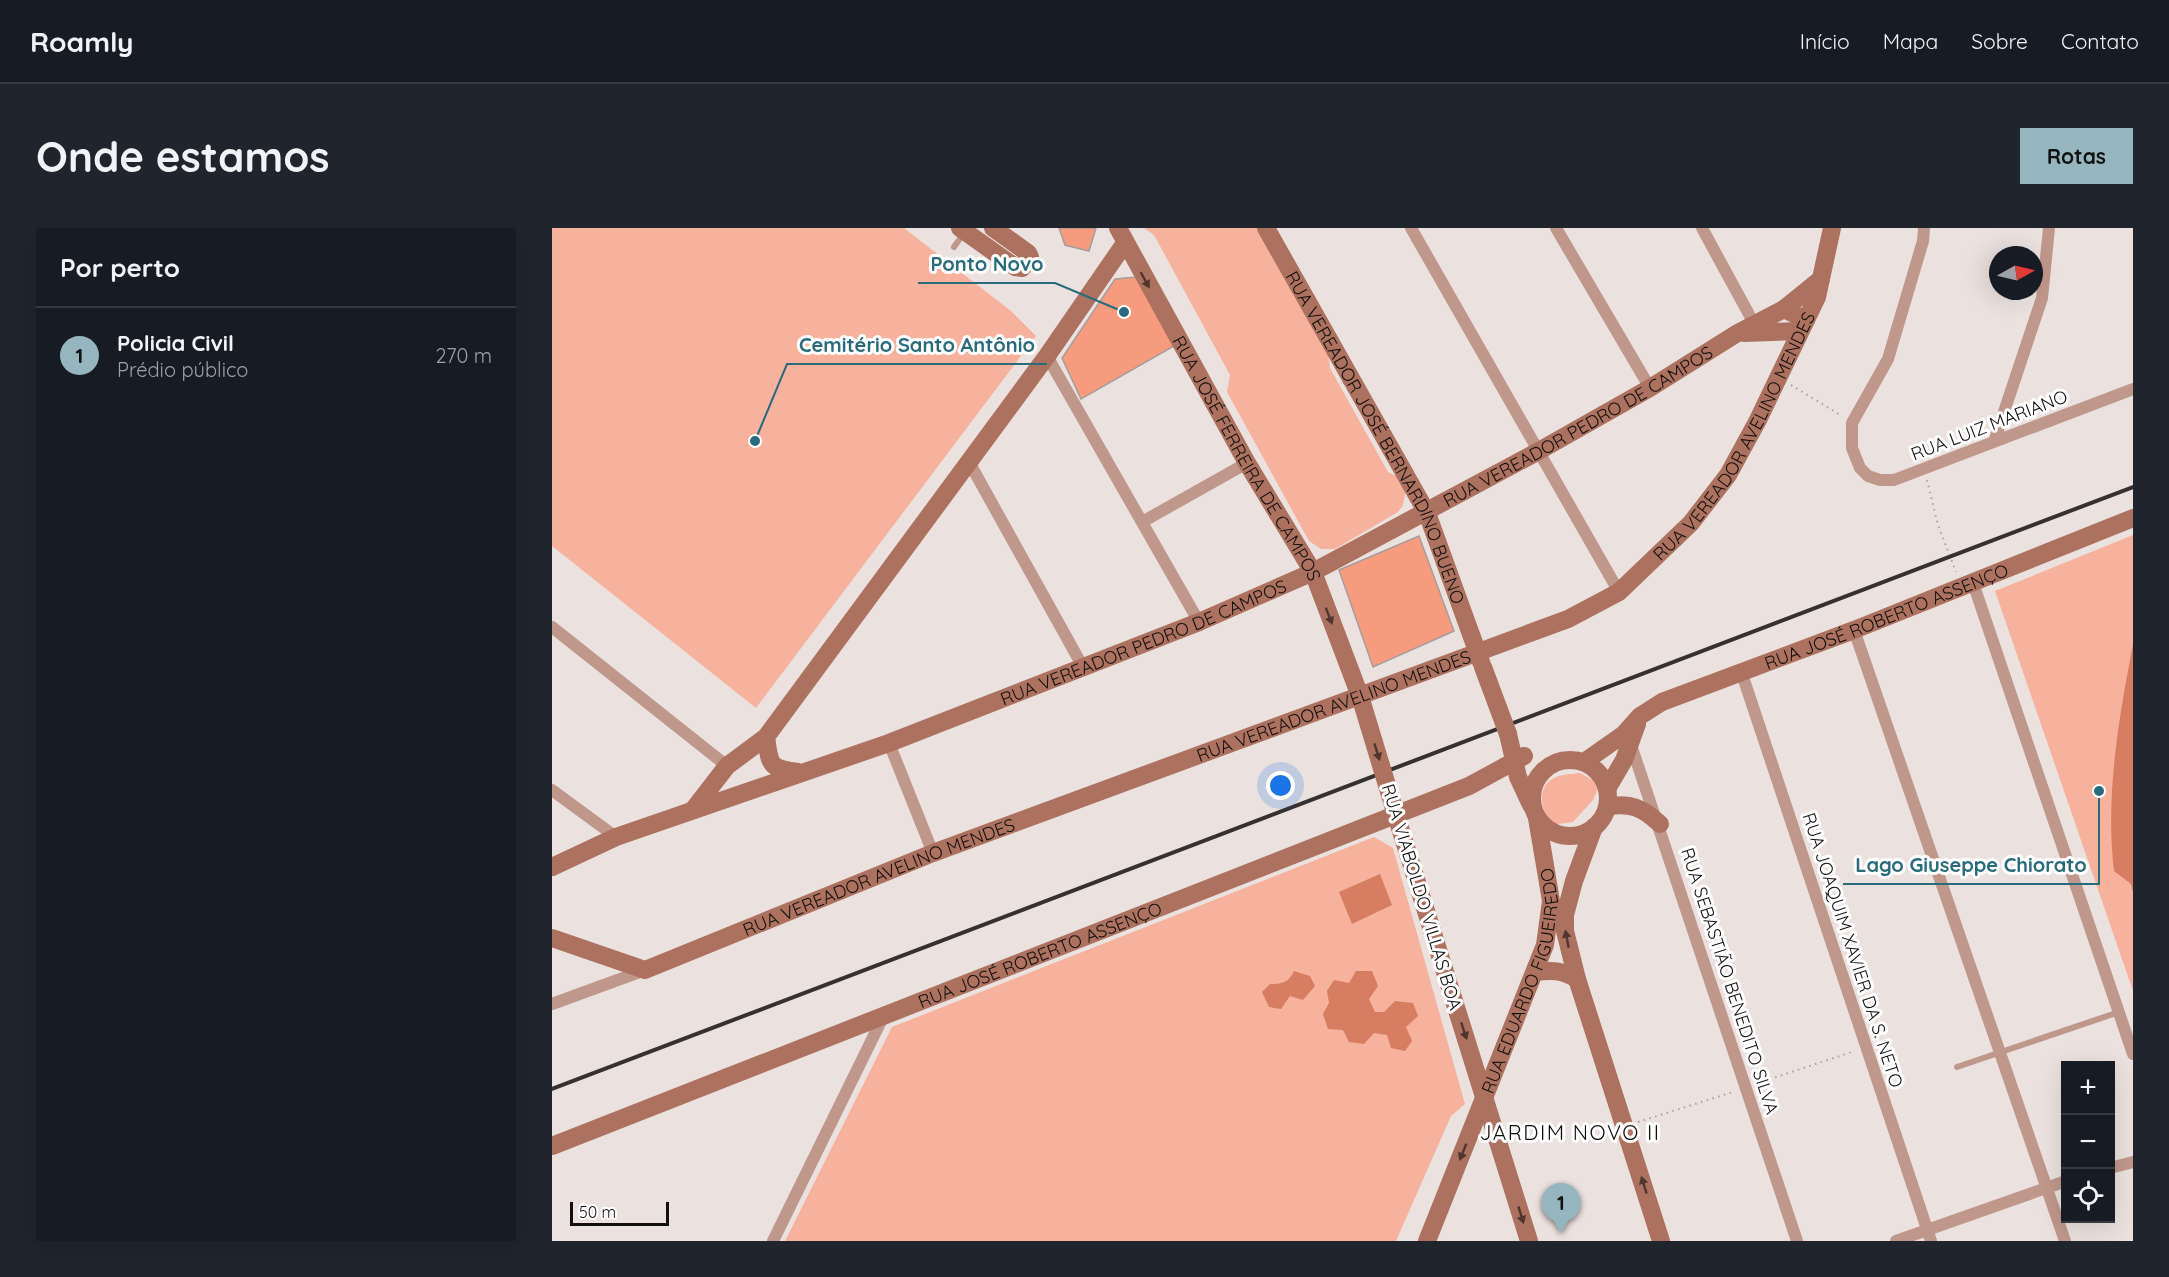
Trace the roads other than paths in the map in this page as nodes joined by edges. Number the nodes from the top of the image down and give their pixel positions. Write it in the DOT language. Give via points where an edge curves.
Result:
graph roads {
  1 [pos="993,228"];
  2 [pos="1266,228"];
  3 [pos="1411,228"];
  4 [pos="1556,228"];
  5 [pos="1702,228"];
  6 [pos="1832,228"];
  7 [pos="1924,228"];
  8 [pos="2049,228"];
  9 [pos="964,229"];
  10 [pos="1121,235"];
  11 [pos="954,247"];
  12 [pos="1821,279"];
  13 [pos="1784,309"];
  14 [pos="1803,326"];
  15 [pos="1756,328"];
  16 [pos="1047,356"];
  17 [pos="1650,388"];
  18 [pos="2133,389"];
  19 [pos="1994,442"];
  20 [pos="1537,452"];
  21 [pos="969,462"];
  22 [pos="1247,463"];
  23 [pos="1427,513"];
  24 [pos="2133,518"];
  25 [pos="1142,522"];
  26 [pos="1313,572"];
  27 [pos="1967,585"];
  28 [pos="1619,592"];
  29 [pos="1199,622"];
  30 [pos="552,627"];
  31 [pos="1854,630"];
  32 [pos="1480,659"];
  33 [pos="1083,667"];
  34 [pos="1741,671"];
  35 [pos="1360,696"];
  36 [pos="766,737"];
  37 [pos="1628,738"];
  38 [pos="889,743"];
  39 [pos="1519,759"];
  40 [pos="1584,762"];
  41 [pos="727,766"];
  42 [pos="1544,769"];
  43 [pos="800,772"];
  44 [pos="552,790"];
  45 [pos="1607,798"];
  46 [pos="693,810"];
  47 [pos="1535,812"];
  48 [pos="1396,815"];
  49 [pos="1660,824"];
  50 [pos="1594,827"];
  51 [pos="616,837"];
  52 [pos="933,853"];
  53 [pos="552,867"];
  54 [pos="552,938"];
  55 [pos="645,970"];
  56 [pos="1535,972"];
  57 [pos="1577,979"];
  58 [pos="552,1004"];
  59 [pos="2119,1012"];
  60 [pos="884,1015"];
  61 [pos="1999,1052"];
  62 [pos="2133,1054"];
  63 [pos="1957,1067"];
  64 [pos="1486,1098"];
  65 [pos="552,1146"];
  66 [pos="2133,1162"];
  67 [pos="2115,1167"];
  68 [pos="2061,1182"];
  69 [pos="2046,1187"];
  70 [pos="1929,1236"];
  71 [pos="773,1241"];
  72 [pos="1427,1241"];
  73 [pos="1529,1241"];
  74 [pos="1661,1241"];
  75 [pos="1797,1241"];
  76 [pos="1896,1241"];
  77 [pos="2065,1241"];
  1 -- 9 [label="main road" via="1028,253 1030,257 1022,268 1015,267"];
  2 -- 23 [label="main road, RUA VEREADOR JOSÉ BERNARDINO BUENO"];
  3 -- 20 [label="street"];
  4 -- 17 [label="street"];
  5 -- 15 [label="street"];
  6 -- 12 [label="main road, RUA VEREADOR AVELINO MENDES"];
  7 -- 19 [label="street, RUA LUIZ MARIANO" via="1888,360 1852,423 1852,448 1868,476 1894,480"];
  8 -- 19 [label="street" via="2042,298"];
  9 -- 11 [label="lane"];
  10 -- 16 [label="main road"];
  10 -- 22 [label="main road, RUA JOSÉ FERREIRA DE CAMPOS, one-way"];
  12 -- 13 [label="main road, RUA VEREADOR PEDRO DE CAMPOS"];
  12 -- 14 [label="main road, RUA VEREADOR AVELINO MENDES"];
  13 -- 14 [label="main road"];
  13 -- 15 [label="main road, RUA VEREADOR PEDRO DE CAMPOS"];
  14 -- 15 [label="main road, RUA VEREADOR PEDRO DE CAMPOS"];
  14 -- 28 [label="main road, RUA VEREADOR AVELINO MENDES" via="1722,483 1691,523"];
  15 -- 17 [label="main road, RUA VEREADOR PEDRO DE CAMPOS" via="1736,334"];
  16 -- 21 [label="main road"];
  16 -- 25 [label="street"];
  17 -- 20 [label="main road, RUA VEREADOR PEDRO DE CAMPOS"];
  18 -- 19 [label="street, RUA LUIZ MARIANO"];
  20 -- 23 [label="main road, RUA VEREADOR PEDRO DE CAMPOS"];
  20 -- 28 [label="street"];
  21 -- 33 [label="street"];
  21 -- 36 [label="main road"];
  22 -- 25 [label="street"];
  22 -- 26 [label="main road, RUA JOSÉ FERREIRA DE CAMPOS"];
  23 -- 26 [label="main road, RUA VEREADOR PEDRO DE CAMPOS"];
  23 -- 32 [label="main road, RUA VEREADOR JOSÉ BERNARDINO BUENO"];
  24 -- 27 [label="main road, RUA JOSÉ ROBERTO ASSENÇO"];
  25 -- 29 [label="street"];
  26 -- 29 [label="main road, RUA VEREADOR PEDRO DE CAMPOS"];
  26 -- 35 [label="main road, RUA JOSÉ FERREIRA DE CAMPOS, one-way"];
  27 -- 31 [label="main road, RUA JOSÉ ROBERTO ASSENÇO"];
  27 -- 59 [label="street"];
  28 -- 32 [label="main road, RUA VEREADOR AVELINO MENDES"];
  29 -- 33 [label="main road, RUA VEREADOR PEDRO DE CAMPOS"];
  30 -- 41 [label="street"];
  31 -- 34 [label="main road, RUA JOSÉ ROBERTO ASSENÇO"];
  31 -- 61 [label="street"];
  32 -- 35 [label="main road, RUA VEREADOR AVELINO MENDES"];
  32 -- 39 [label="main road, RUA VEREADOR JOSÉ BERNARDINO BUENO, bridge"];
  33 -- 38 [label="main road, RUA VEREADOR PEDRO DE CAMPOS"];
  34 -- 37 [label="main road, RUA JOSÉ ROBERTO ASSENÇO" via="1662,702 1640,716"];
  34 -- 70 [label="street, RUA JOAQUIM XAVIER DA S. NETO"];
  35 -- 48 [label="main road, RUA VIABOLDO VILLAS BOA, one-way, bridge"];
  35 -- 52 [label="main road, RUA VEREADOR AVELINO MENDES"];
  36 -- 41 [label="main road"];
  36 -- 43 [label="main road" via="770,762 776,769"];
  37 -- 40 [label="main road"];
  37 -- 45 [label="main road, RUA JOSÉ ROBERTO ASSENÇO"];
  37 -- 49 [label="street, RUA SEBASTIÃO BENEDITO SILVA"];
  38 -- 43 [label="main road, RUA VEREADOR PEDRO DE CAMPOS"];
  38 -- 52 [label="street"];
  39 -- 42 [label="main road"];
  39 -- 47 [label="main road, RUA VEREADOR JOSÉ BERNARDINO BUENO" via="1522,788"];
  39 -- 48 [label="main road, RUA JOSÉ ROBERTO ASSENÇO" via="1468,786"];
  40 -- 42 [label="main road" via="1565,759"];
  40 -- 45 [label="main road" via="1594,769"];
  41 -- 46 [label="main road"];
  42 -- 47 [label="main road" via="1534,786"];
  43 -- 46 [label="main road, RUA VEREADOR PEDRO DE CAMPOS"];
  44 -- 51 [label="street"];
  45 -- 49 [label="main road" via="1640,808"];
  45 -- 50 [label="main road"];
  46 -- 51 [label="main road, RUA VEREADOR PEDRO DE CAMPOS"];
  47 -- 50 [label="main road" via="1548,830 1563,836 1580,835"];
  47 -- 56 [label="main road, RUA EDUARDO FIGUEIREDO" via="1551,913"];
  48 -- 60 [label="main road, RUA JOSÉ ROBERTO ASSENÇO"];
  48 -- 64 [label="main road, RUA VIABOLDO VILLAS BOA, one-way"];
  49 -- 75 [label="street, RUA SEBASTIÃO BENEDITO SILVA"];
  57 -- 50 [label="main road, one-way" via="1565,915"];
  51 -- 53 [label="main road, RUA VEREADOR PEDRO DE CAMPOS"];
  52 -- 55 [label="main road, RUA VEREADOR AVELINO MENDES"];
  54 -- 55 [label="main road"];
  55 -- 58 [label="street"];
  56 -- 57 [label="main road" via="1554,970"];
  56 -- 64 [label="main road, RUA EDUARDO FIGUEIREDO"];
  74 -- 57 [label="main road, one-way"];
  59 -- 61 [label="lane"];
  59 -- 62 [label="street"];
  60 -- 65 [label="main road, RUA JOSÉ ROBERTO ASSENÇO"];
  60 -- 71 [label="street"];
  61 -- 63 [label="lane"];
  61 -- 69 [label="street"];
  64 -- 72 [label="main road, RUA EDUARDO FIGUEIREDO, one-way"];
  64 -- 73 [label="main road, RUA VIABOLDO VILLAS BOA, one-way"];
  66 -- 67 [label="street"];
  68 -- 69 [label="street"];
  69 -- 70 [label="street"];
  69 -- 77 [label="street"];
  70 -- 76 [label="street"];
}
